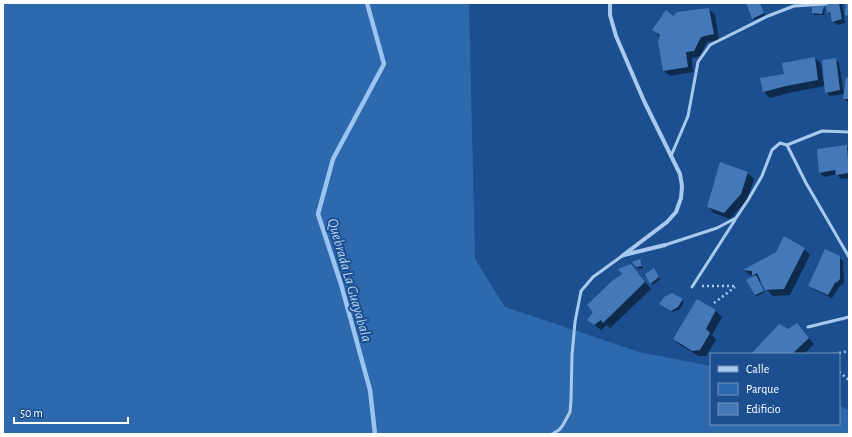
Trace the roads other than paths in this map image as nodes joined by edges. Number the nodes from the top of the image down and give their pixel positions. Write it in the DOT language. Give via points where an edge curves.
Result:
graph roads {
  1 [pos="610,3"];
  2 [pos="826,4"];
  3 [pos="849,132"];
  4 [pos="787,145"];
  5 [pos="671,156"];
  6 [pos="736,218"];
  7 [pos="665,245"];
  8 [pos="622,256"];
  9 [pos="849,257"];
  10 [pos="692,287"];
  11 [pos="849,317"];
  12 [pos="808,328"];
  13 [pos="552,434"];
  1 -- 5 [label="street" via="610,15 616,36"];
  2 -- 5 [label="lane" via="794,6 710,45 698,62 688,116"];
  3 -- 4 [label="lane" via="822,131"];
  4 -- 6 [label="lane" via="780,143 772,150 762,176"];
  4 -- 9 [label="lane"];
  5 -- 8 [label="street" via="680,174 682,186 676,212 667,222"];
  6 -- 7 [label="lane" via="717,228"];
  6 -- 10 [label="lane"];
  7 -- 8 [label="street"];
  8 -- 13 [label="lane" via="593,277 581,290 572,354 570,412 559,430"];
  11 -- 12 [label="lane"];
}
